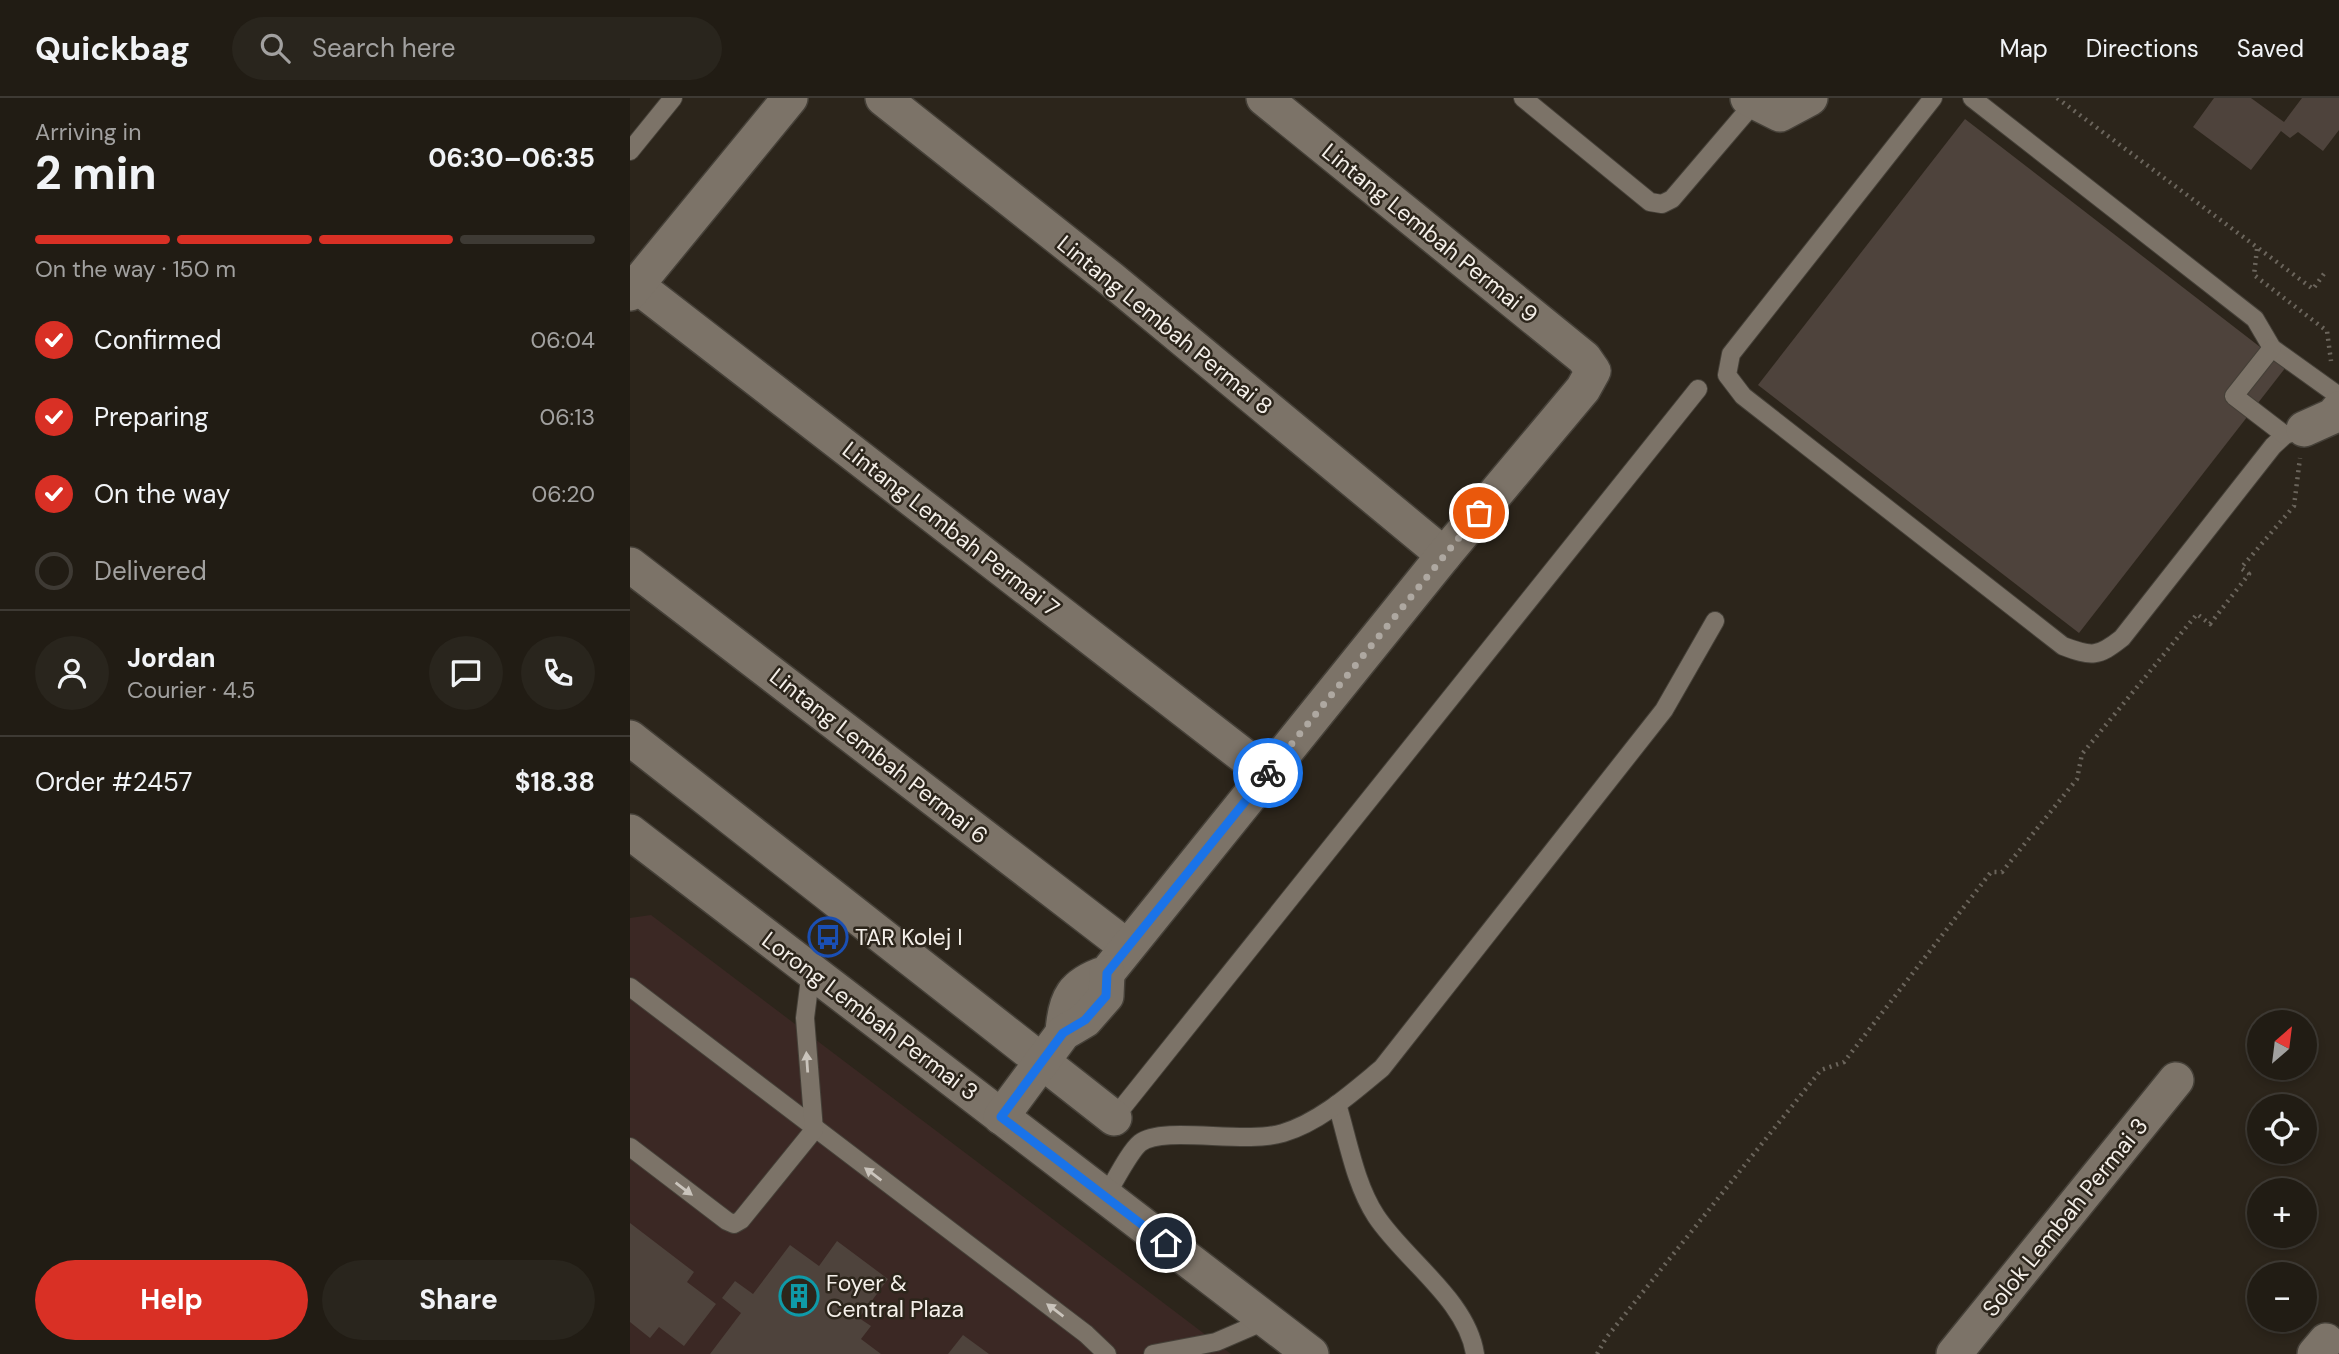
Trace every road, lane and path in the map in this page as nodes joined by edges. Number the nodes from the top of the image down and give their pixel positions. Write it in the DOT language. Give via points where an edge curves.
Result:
graph roads {
  1 [pos="673,98"];
  2 [pos="790,98"];
  3 [pos="883,98"];
  4 [pos="1264,98"];
  5 [pos="1523,98"];
  6 [pos="1810,98"];
  7 [pos="1933,98"];
  8 [pos="1972,98"];
  9 [pos="2057,98"];
  10 [pos="1761,105"];
  11 [pos="630,151"];
  12 [pos="2257,248"];
  13 [pos="2326,271"];
  14 [pos="633,289"];
  15 [pos="2273,348"];
  16 [pos="1698,388"];
  17 [pos="2338,399"];
  18 [pos="2295,432"];
  19 [pos="1444,555"];
  20 [pos="630,565"];
  21 [pos="1716,621"];
  22 [pos="630,738"];
  23 [pos="1267,774"];
  24 [pos="633,840"];
  25 [pos="1117,960"];
  26 [pos="811,971"];
  27 [pos="630,987"];
  28 [pos="1042,1062"];
  29 [pos="2176,1080"];
  30 [pos="1337,1104"];
  31 [pos="1001,1117"];
  32 [pos="1114,1118"];
  33 [pos="814,1130"];
  34 [pos="630,1147"];
  35 [pos="1105,1197"];
  36 [pos="1267,1320"];
  37 [pos="1107,1354"];
  38 [pos="1153,1354"];
  39 [pos="1311,1354"];
  40 [pos="1475,1354"];
  41 [pos="1597,1354"];
  42 [pos="1954,1354"];
  1 -- 11 [label="lane"];
  2 -- 14 [label="street"];
  3 -- 19 [label="street, Lintang Lembah Permai 8" via="1111,279"];
  4 -- 19 [label="street, Lintang Lembah Permai 9" via="1584,358 1593,371 1583,389"];
  5 -- 10 [label="lane" via="1650,202 1662,204 1672,199"];
  6 -- 10 [label="street"];
  7 -- 18 [label="lane" via="1731,354 1727,375 1743,396 2063,646 2087,655 2104,653 2122,638 2273,446"];
  8 -- 15 [label="lane" via="2255,319"];
  9 -- 12 [label="path"];
  12 -- 13 [label="path" via="2312,289"];
  12 -- 17 [label="path" via="2254,275 2327,331"];
  14 -- 23 [label="street, Lintang Lembah Permai 7"];
  15 -- 17 [label="lane"];
  15 -- 18 [label="lane" via="2234,396"];
  16 -- 32 [label="lane"];
  17 -- 18 [label="street" via="2333,416"];
  18 -- 41 [label="path" via="2294,506 2241,568 2249,574 2210,624 2197,614 2082,754 2077,779 2002,872 1991,872 1844,1062 1821,1070"];
  19 -- 23 [label="street"];
  20 -- 25 [label="street, Lintang Lembah Permai 6"];
  21 -- 30 [label="lane" via="1647,732 1382,1068"];
  22 -- 28 [label="street"];
  23 -- 25 [label="street"];
  24 -- 26 [label="street, Lorong Lembah Permai 3"];
  25 -- 28 [label="street" via="1106,996 1085,1020 1063,1033"];
  26 -- 31 [label="street, Lorong Lembah Permai 3"];
  33 -- 26 [label="lane, one-way" via="805,1018"];
  27 -- 33 [label="lane"];
  28 -- 31 [label="street"];
  28 -- 32 [label="street"];
  29 -- 42 [label="street, Solok Lembah Permai 3"];
  30 -- 35 [label="lane" via="1285,1133 1248,1140 1159,1134 1139,1143"];
  30 -- 40 [label="lane" via="1361,1184 1376,1216 1472,1333"];
  31 -- 35 [label="street, Lorong Lembah Permai 3"];
  34 -- 33 [label="lane, one-way" via="734,1224"];
  37 -- 33 [label="lane, one-way"];
  35 -- 36 [label="street, Lorong Lembah Permai 3"];
  36 -- 38 [label="lane" via="1216,1342"];
  36 -- 39 [label="street, Lorong Lembah Permai 3"];
}
